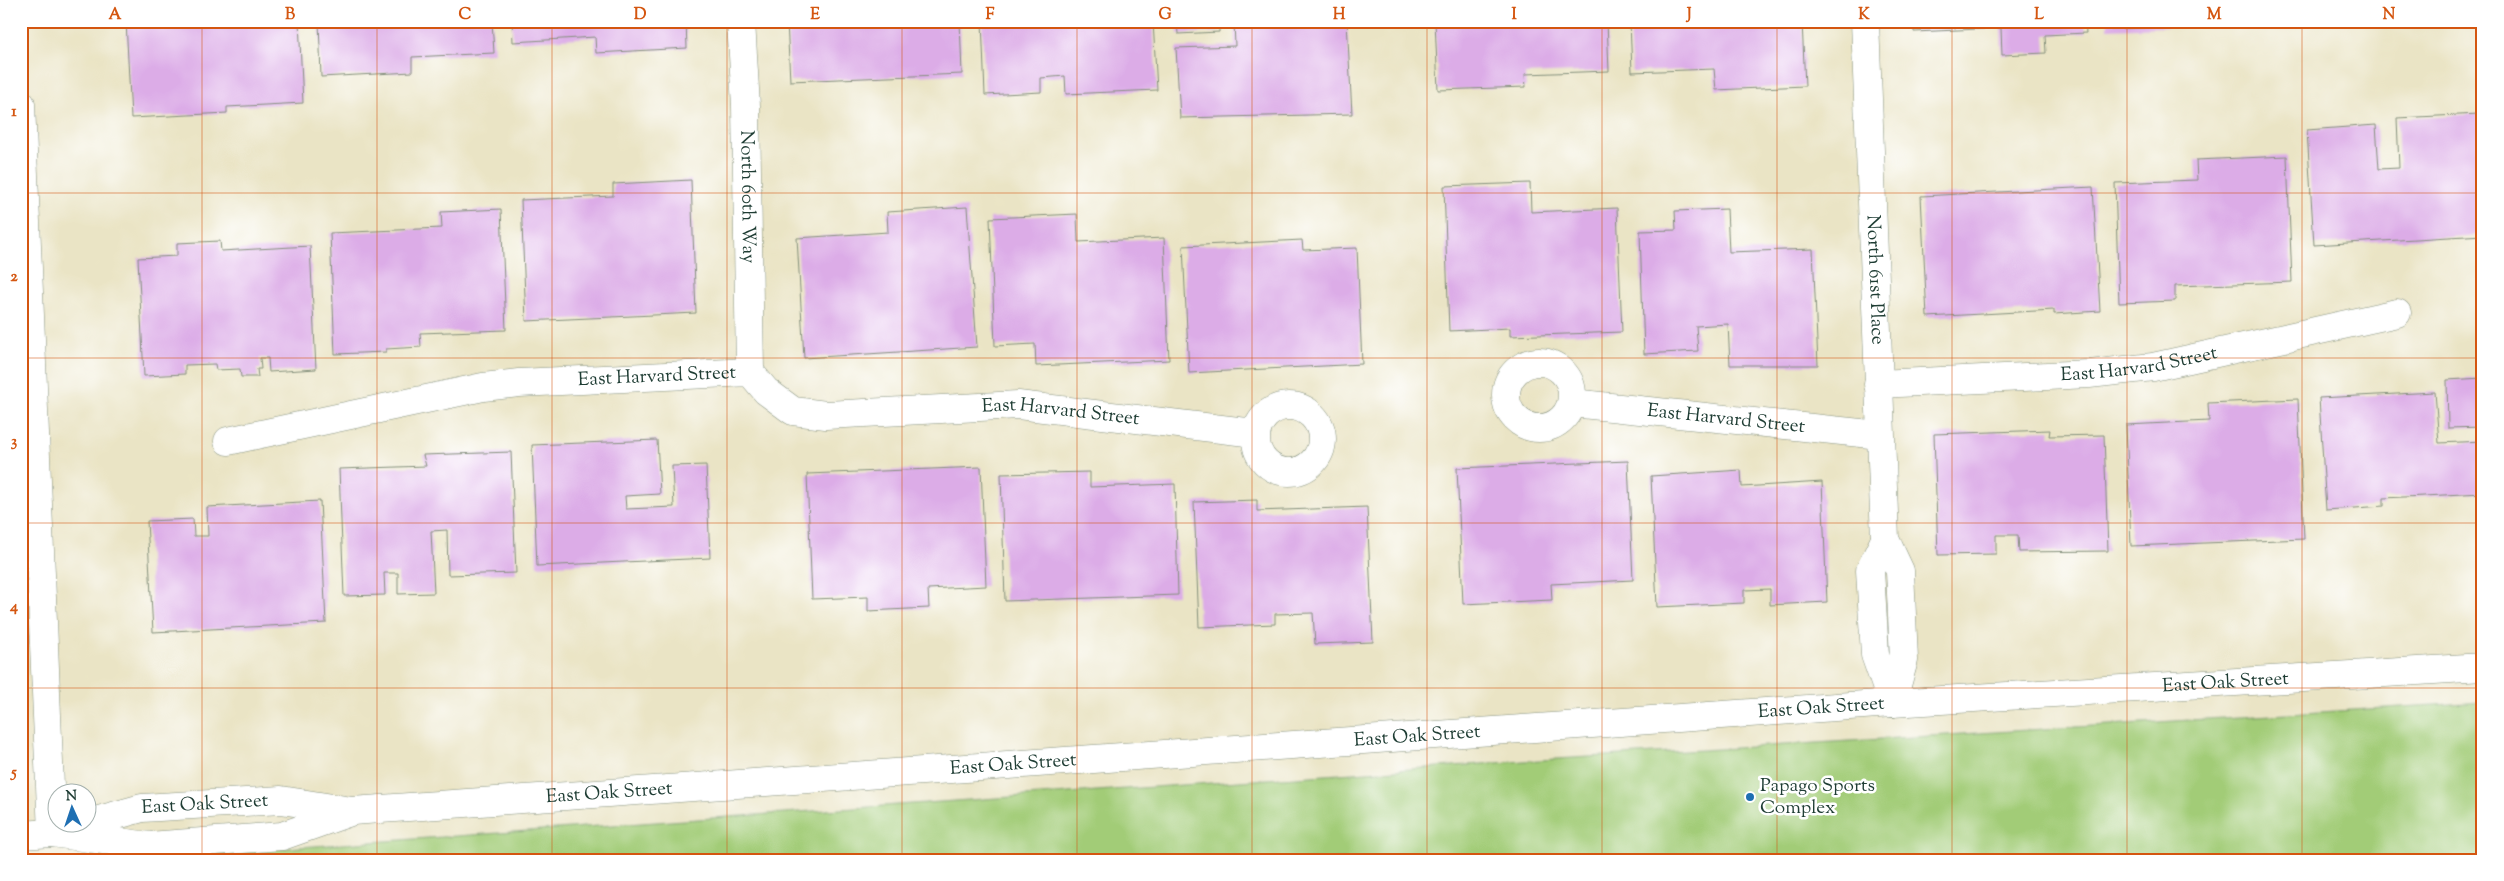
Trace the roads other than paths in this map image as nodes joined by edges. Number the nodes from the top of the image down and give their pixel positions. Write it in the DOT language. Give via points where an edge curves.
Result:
graph roads {
  1 [pos="741,21"];
  2 [pos="1865,21"];
  3 [pos="21,104"];
  4 [pos="2397,314"];
  5 [pos="750,372"];
  6 [pos="1878,384"];
  7 [pos="1572,403"];
  8 [pos="1255,434"];
  9 [pos="1880,434"];
  10 [pos="228,441"];
  11 [pos="2483,668"];
  12 [pos="1892,703"];
  13 [pos="50,784"];
  14 [pos="352,812"];
  15 [pos="98,820"];
  16 [pos="48,833"];
  17 [pos="61,834"];
  18 [pos="21,835"];
  1 -- 5 [label="street, North 60th Way" via="746,106"];
  2 -- 6 [label="street, North 61st Place"];
  3 -- 13 [label="street"];
  4 -- 6 [label="street, East Harvard Street" via="2153,367 2089,374"];
  5 -- 8 [label="street, East Harvard Street" via="766,391 793,411 826,415 1018,405"];
  5 -- 10 [label="street, East Harvard Street" via="483,387"];
  6 -- 9 [label="street, North 61st Place"];
  7 -- 9 [label="street, East Harvard Street"];
  9 -- 12 [label="street, North 61st Place" via="1885,539 1900,572 1904,660"];
  11 -- 12 [label="street, East Oak Street"];
  12 -- 14 [label="street, East Oak Street"];
  14 -- 15 [label="street, East Oak Street" via="281,800 142,808"];
  14 -- 17 [label="street, East Oak Street" via="282,836 158,845"];
  16 -- 18 [label="street, East Oak Street"];
}
